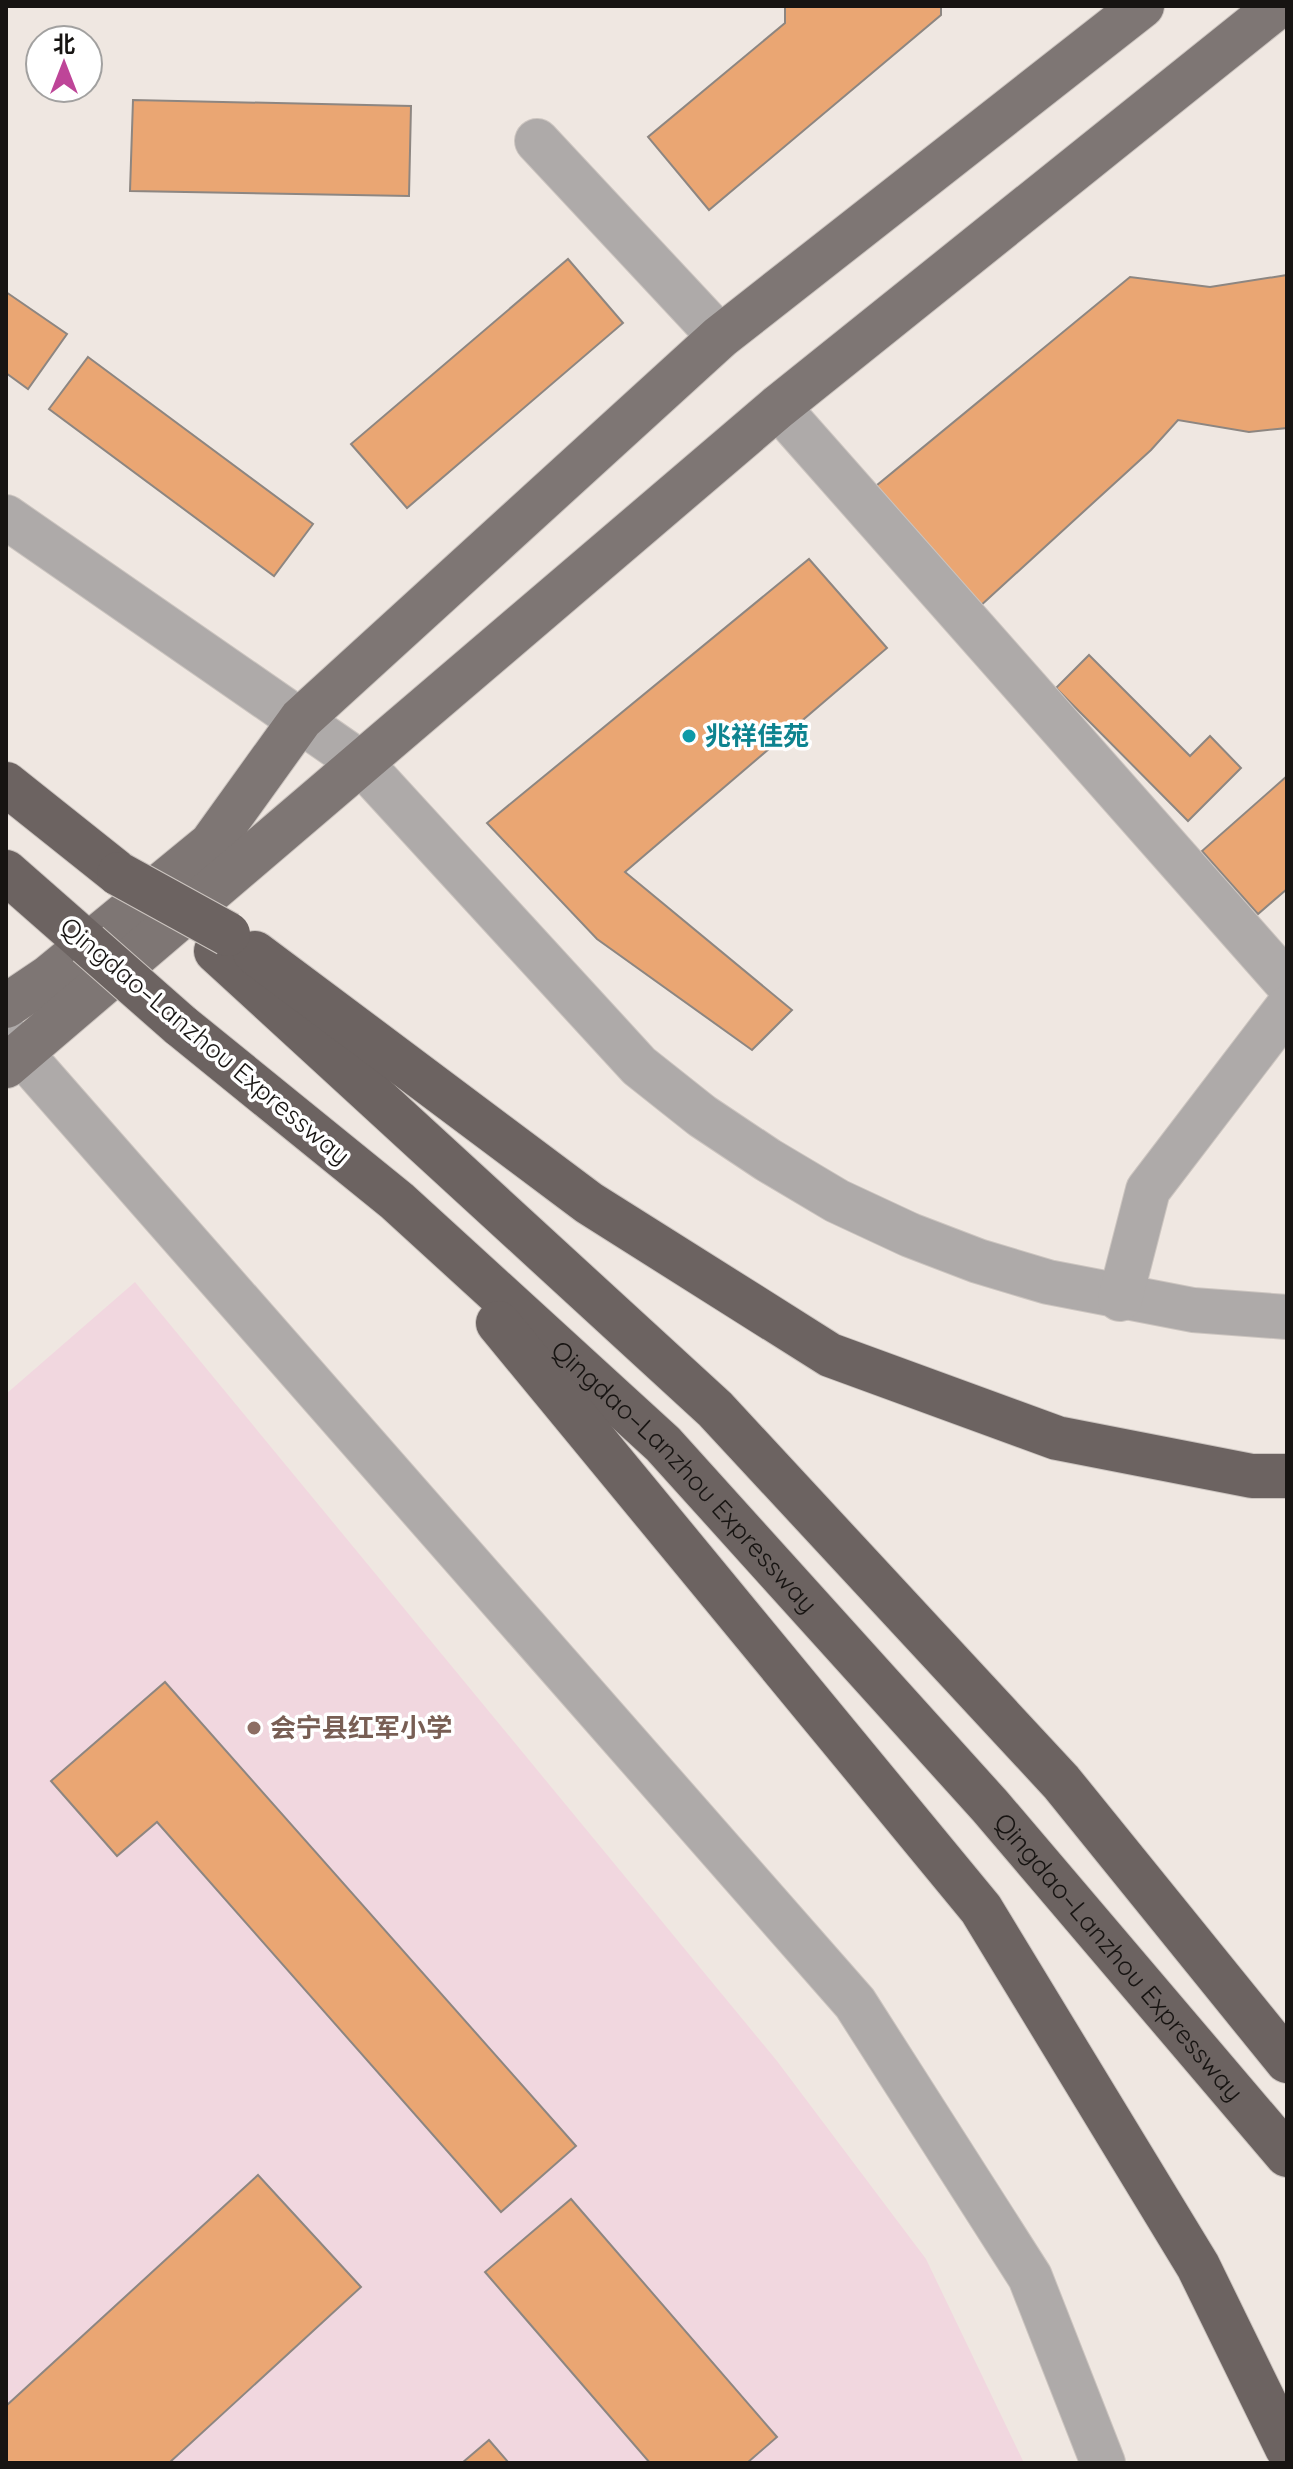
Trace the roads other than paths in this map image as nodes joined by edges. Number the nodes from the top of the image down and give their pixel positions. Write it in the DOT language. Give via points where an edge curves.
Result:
graph roads {
  1 [pos="1142,6"];
  2 [pos="1278,6"];
  3 [pos="537,141"];
  4 [pos="720,337"];
  5 [pos="778,407"];
  6 [pos="6,517"];
  7 [pos="301,719"];
  8 [pos="361,763"];
  9 [pos="6,784"];
  10 [pos="6,872"];
  11 [pos="222,942"];
  12 [pos="1287,983"];
  13 [pos="6,1006"];
  14 [pos="1287,1008"];
  15 [pos="11,1051"];
  16 [pos="397,1201"];
  17 [pos="1120,1299"];
  18 [pos="1287,1317"];
  19 [pos="1287,1476"];
  20 [pos="1287,2061"];
  21 [pos="1287,2155"];
  22 [pos="1287,2448"];
  23 [pos="1103,2463"];
  1 -- 4 [label="main road"];
  2 -- 5 [label="main road"];
  3 -- 4 [label="street"];
  4 -- 7 [label="main road"];
  5 -- 8 [label="main road"];
  5 -- 12 [label="street"];
  6 -- 7 [label="street"];
  7 -- 8 [label="street"];
  7 -- 13 [label="main road" via="211,844"];
  8 -- 15 [label="main road"];
  8 -- 17 [label="street" via="639,1066 702,1116 826,1194 910,1235 978,1261"];
  9 -- 11 [label="highway, bridge" via="119,874"];
  10 -- 16 [label="highway, Qingdao–Lanzhou Expressway, bridge" via="180,1025"];
  11 -- 19 [label="highway" via="589,1203 830,1355 1057,1438 1252,1476"];
  11 -- 20 [label="highway" via="715,1409 1061,1782"];
  14 -- 17 [label="street" via="1148,1190"];
  15 -- 23 [label="street" via="855,2003 1030,2277"];
  16 -- 21 [label="highway, Qingdao–Lanzhou Expressway" via="663,1444 990,1806"];
  16 -- 22 [label="highway" via="981,1909 1198,2266"];
  17 -- 18 [label="street"];
}
